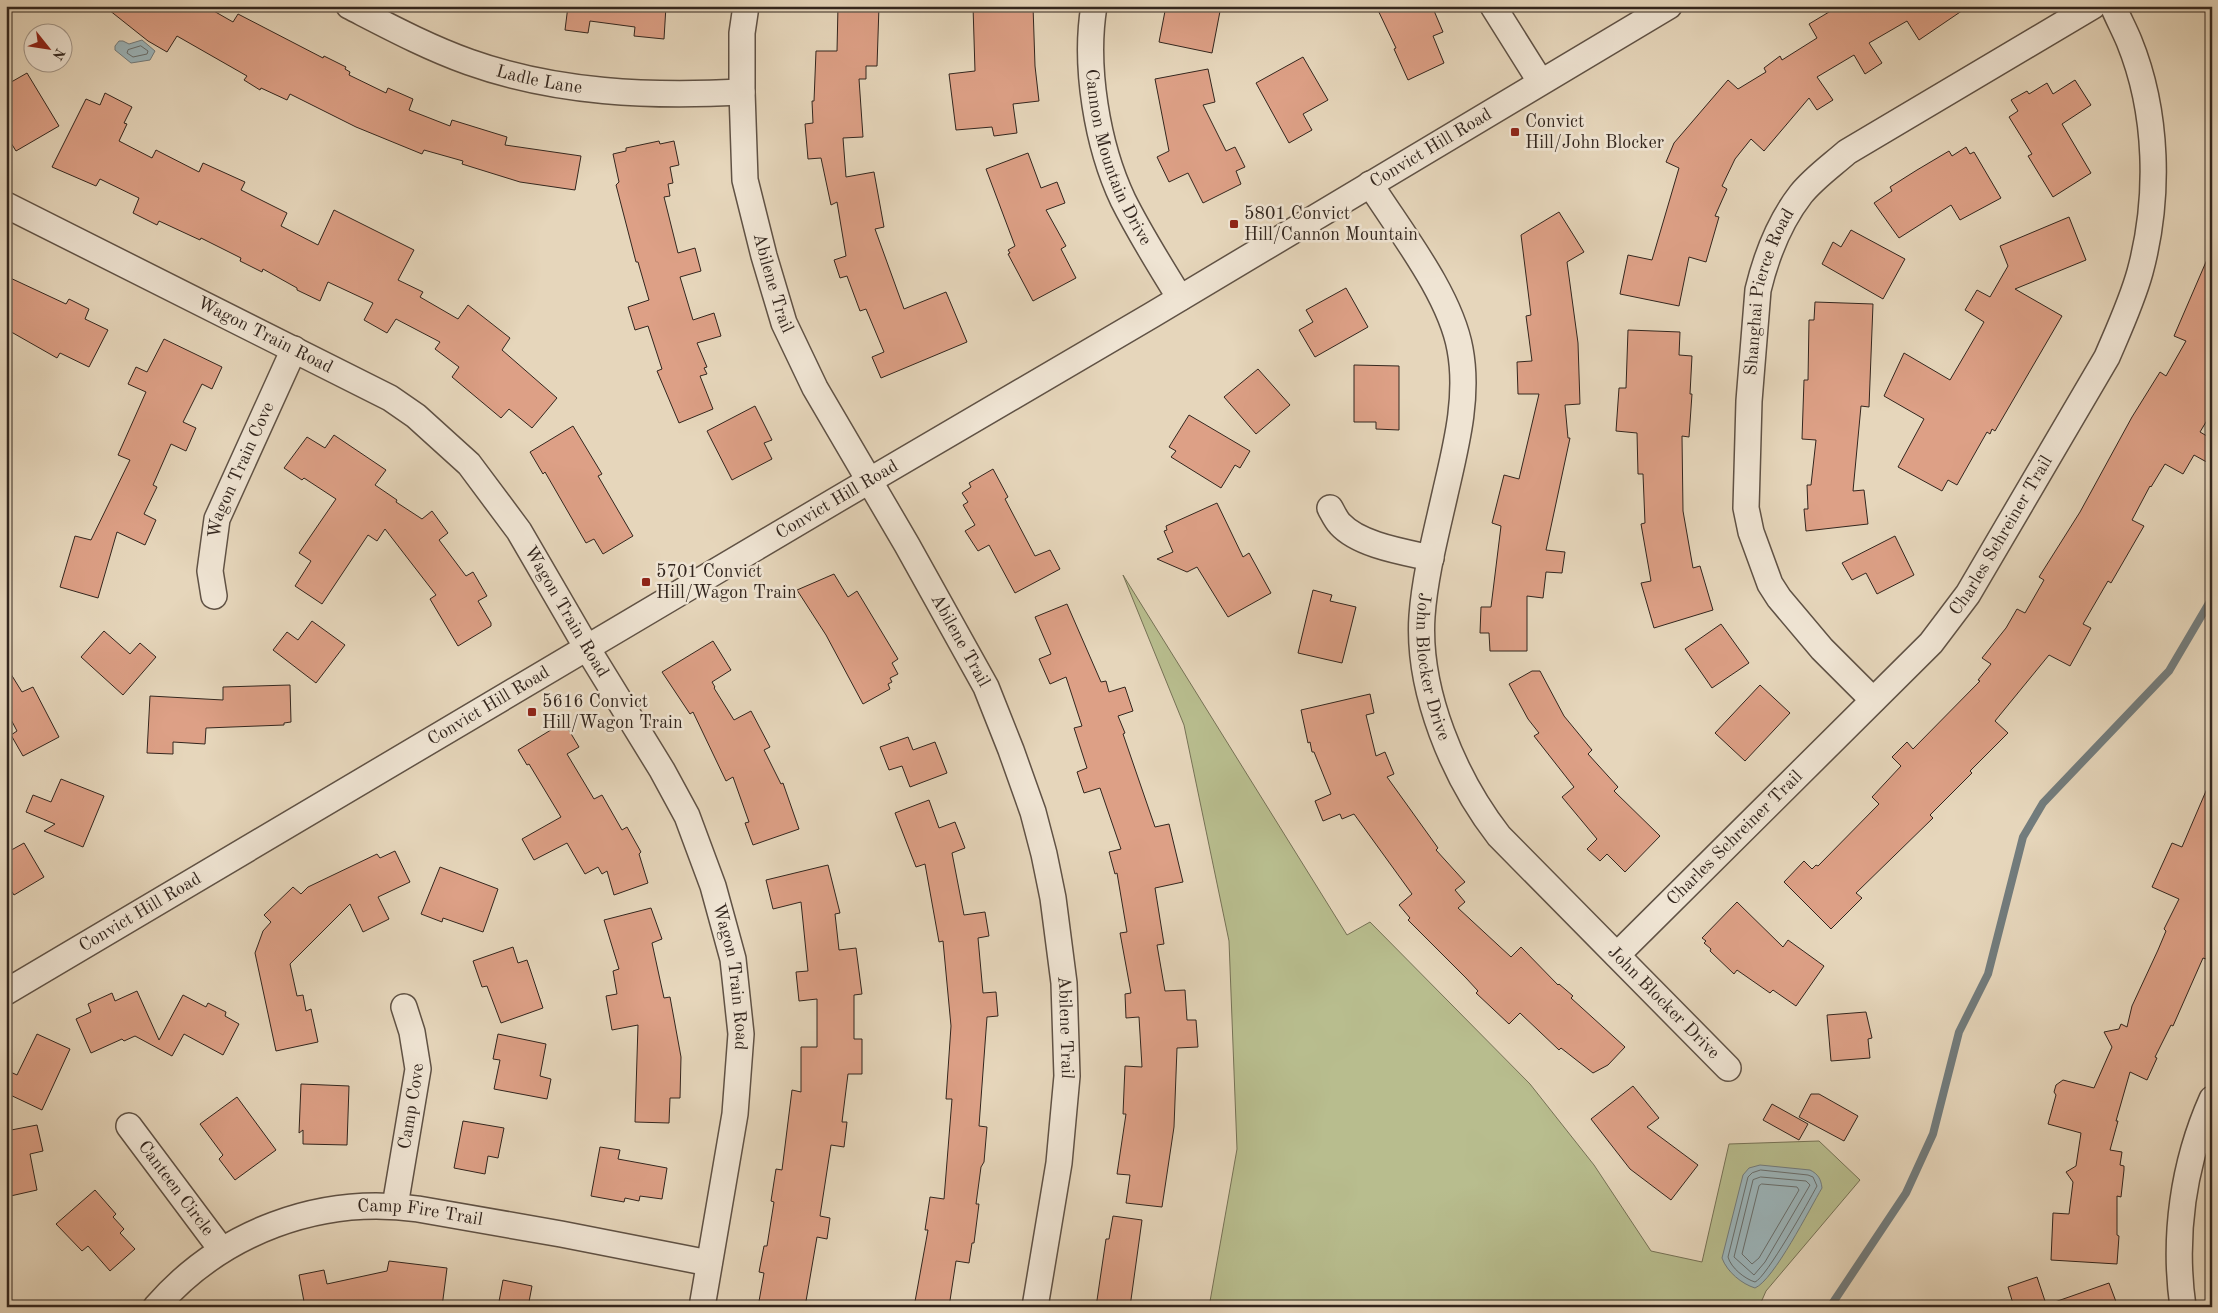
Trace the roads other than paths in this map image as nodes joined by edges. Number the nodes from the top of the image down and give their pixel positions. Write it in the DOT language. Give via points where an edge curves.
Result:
graph roads {
  1 [pos="349,6"];
  2 [pos="746,6"];
  3 [pos="1094,6"];
  4 [pos="1493,6"];
  5 [pos="1669,6"];
  6 [pos="2093,6"];
  7 [pos="2113,6"];
  8 [pos="1540,81"];
  9 [pos="742,92"];
  10 [pos="1370,184"];
  11 [pos="6,205"];
  12 [pos="1180,298"];
  13 [pos="294,349"];
  14 [pos="870,480"];
  15 [pos="1330,508"];
  16 [pos="1430,558"];
  17 [pos="214,596"];
  18 [pos="587,648"];
  19 [pos="1873,700"];
  20 [pos="1617,955"];
  21 [pos="6,992"];
  22 [pos="404,1007"];
  23 [pos="1728,1068"];
  24 [pos="2209,1111"];
  25 [pos="130,1126"];
  26 [pos="395,1206"];
  27 [pos="221,1250"];
  28 [pos="709,1263"];
  29 [pos="156,1307"];
  30 [pos="702,1307"];
  31 [pos="1035,1307"];
  32 [pos="2183,1307"];
  1 -- 9 [label="street, Ladle Lane" via="469,62 545,82 614,92"];
  2 -- 9 [label="street, Abilene Trail" via="742,34"];
  3 -- 12 [label="street, Cannon Mountain Drive" via="1093,85 1104,148 1122,198 1140,234"];
  4 -- 8 [label="street"];
  5 -- 8 [label="street, Convict Hill Road"];
  6 -- 19 [label="street, Shanghai Pierce Road" via="1847,152 1801,195 1788,215 1762,273 1749,401 1746,508 1751,532 1778,598 1822,649"];
  7 -- 19 [label="street, Charles Schreiner Trail" via="2138,70 2151,138 2152,195 2146,238 2140,272 2125,316 2107,357 1968,594 1931,643"];
  8 -- 10 [label="street, Convict Hill Road"];
  9 -- 14 [label="street, Abilene Trail" via="745,180 784,323 815,388"];
  10 -- 12 [label="street, Convict Hill Road"];
  10 -- 16 [label="street, John Blocker Drive" via="1443,298 1460,348 1462,401 1456,444"];
  11 -- 13 [label="street, Wagon Train Road"];
  12 -- 14 [label="street, Convict Hill Road"];
  13 -- 17 [label="street, Wagon Train Cove" via="217,519 210,571"];
  13 -- 18 [label="street, Wagon Train Road" via="390,398 416,416 469,464 519,531"];
  14 -- 18 [label="street, Convict Hill Road"];
  14 -- 31 [label="street, Abilene Trail" via="986,686 1033,812 1044,854 1064,983 1067,1076 1059,1163"];
  15 -- 16 [label="street" via="1340,524 1356,535 1375,544"];
  16 -- 20 [label="street, John Blocker Drive" via="1422,640 1427,678 1444,741 1482,814 1499,836"];
  18 -- 21 [label="street, Convict Hill Road"];
  18 -- 28 [label="street, Wagon Train Road" via="687,816 713,886 733,959 741,1034 735,1114"];
  19 -- 20 [label="street, Charles Schreiner Trail"];
  20 -- 23 [label="street, John Blocker Drive"];
  22 -- 26 [label="street, Camp Cove" via="418,1069"];
  24 -- 32 [label="street" via="2188,1167 2183,1202 2180,1287"];
  25 -- 27 [label="street, Canteen Circle"];
  26 -- 27 [label="street, Camp Fire Trail" via="318,1211 257,1231"];
  26 -- 28 [label="street, Camp Fire Trail"];
  27 -- 29 [label="street, Camp Fire Trail" via="172,1288"];
  28 -- 30 [label="street, Wagon Train Road"];
}
